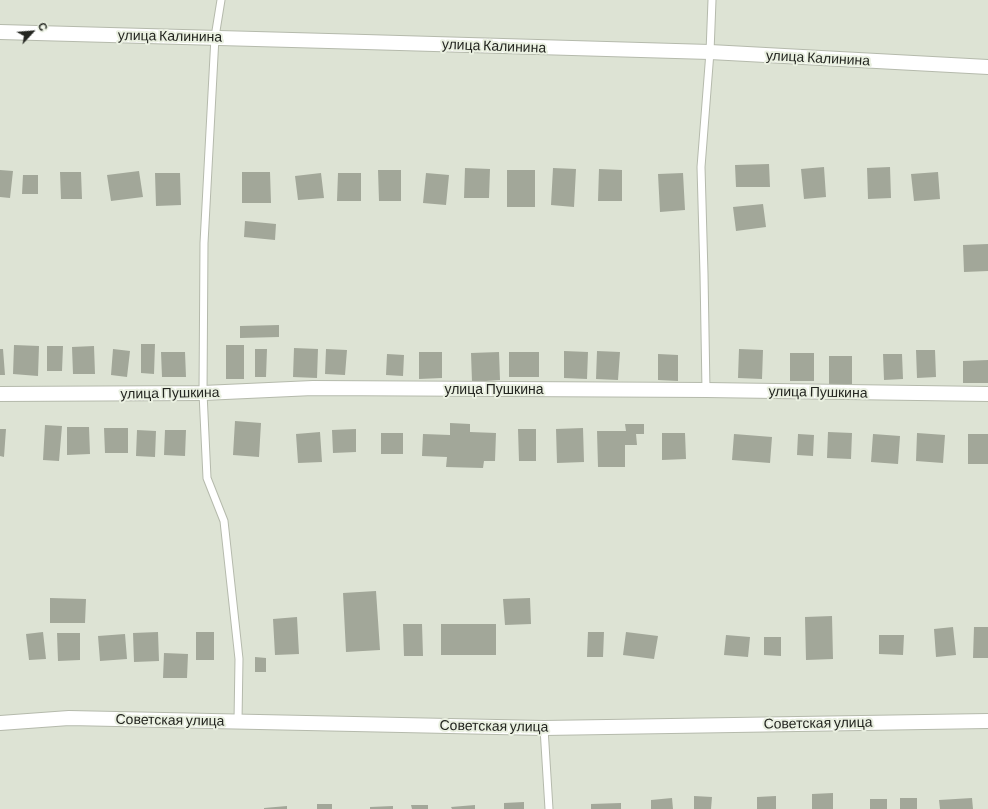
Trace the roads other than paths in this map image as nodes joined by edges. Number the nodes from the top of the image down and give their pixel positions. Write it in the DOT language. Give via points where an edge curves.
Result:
graph roads {
  1 [pos="221,0"];
  2 [pos="712,0"];
  3 [pos="0,32"];
  4 [pos="215,38"];
  5 [pos="710,52"];
  6 [pos="988,66"];
  7 [pos="706,390"];
  8 [pos="0,394"];
  9 [pos="203,394"];
  10 [pos="988,394"];
  11 [pos="238,721"];
  12 [pos="988,721"];
  13 [pos="0,723"];
  14 [pos="544,728"];
  15 [pos="549,809"];
  1 -- 4 [label="lane"];
  2 -- 5 [label="lane"];
  3 -- 4 [label="street, улица Калинина"];
  4 -- 5 [label="street, улица Калинина"];
  4 -- 9 [label="lane" via="204,243"];
  5 -- 6 [label="street, улица Калинина"];
  5 -- 7 [label="lane" via="701,167"];
  7 -- 9 [label="street, улица Пушкина" via="313,388"];
  7 -- 10 [label="street, улица Пушкина"];
  8 -- 9 [label="street, улица Пушкина"];
  9 -- 11 [label="lane" via="207,478 224,521 239,659"];
  11 -- 13 [label="street, Советская улица" via="69,718"];
  11 -- 14 [label="street, Советская улица"];
  12 -- 14 [label="street, Советская улица"];
  14 -- 15 [label="lane"];
}
